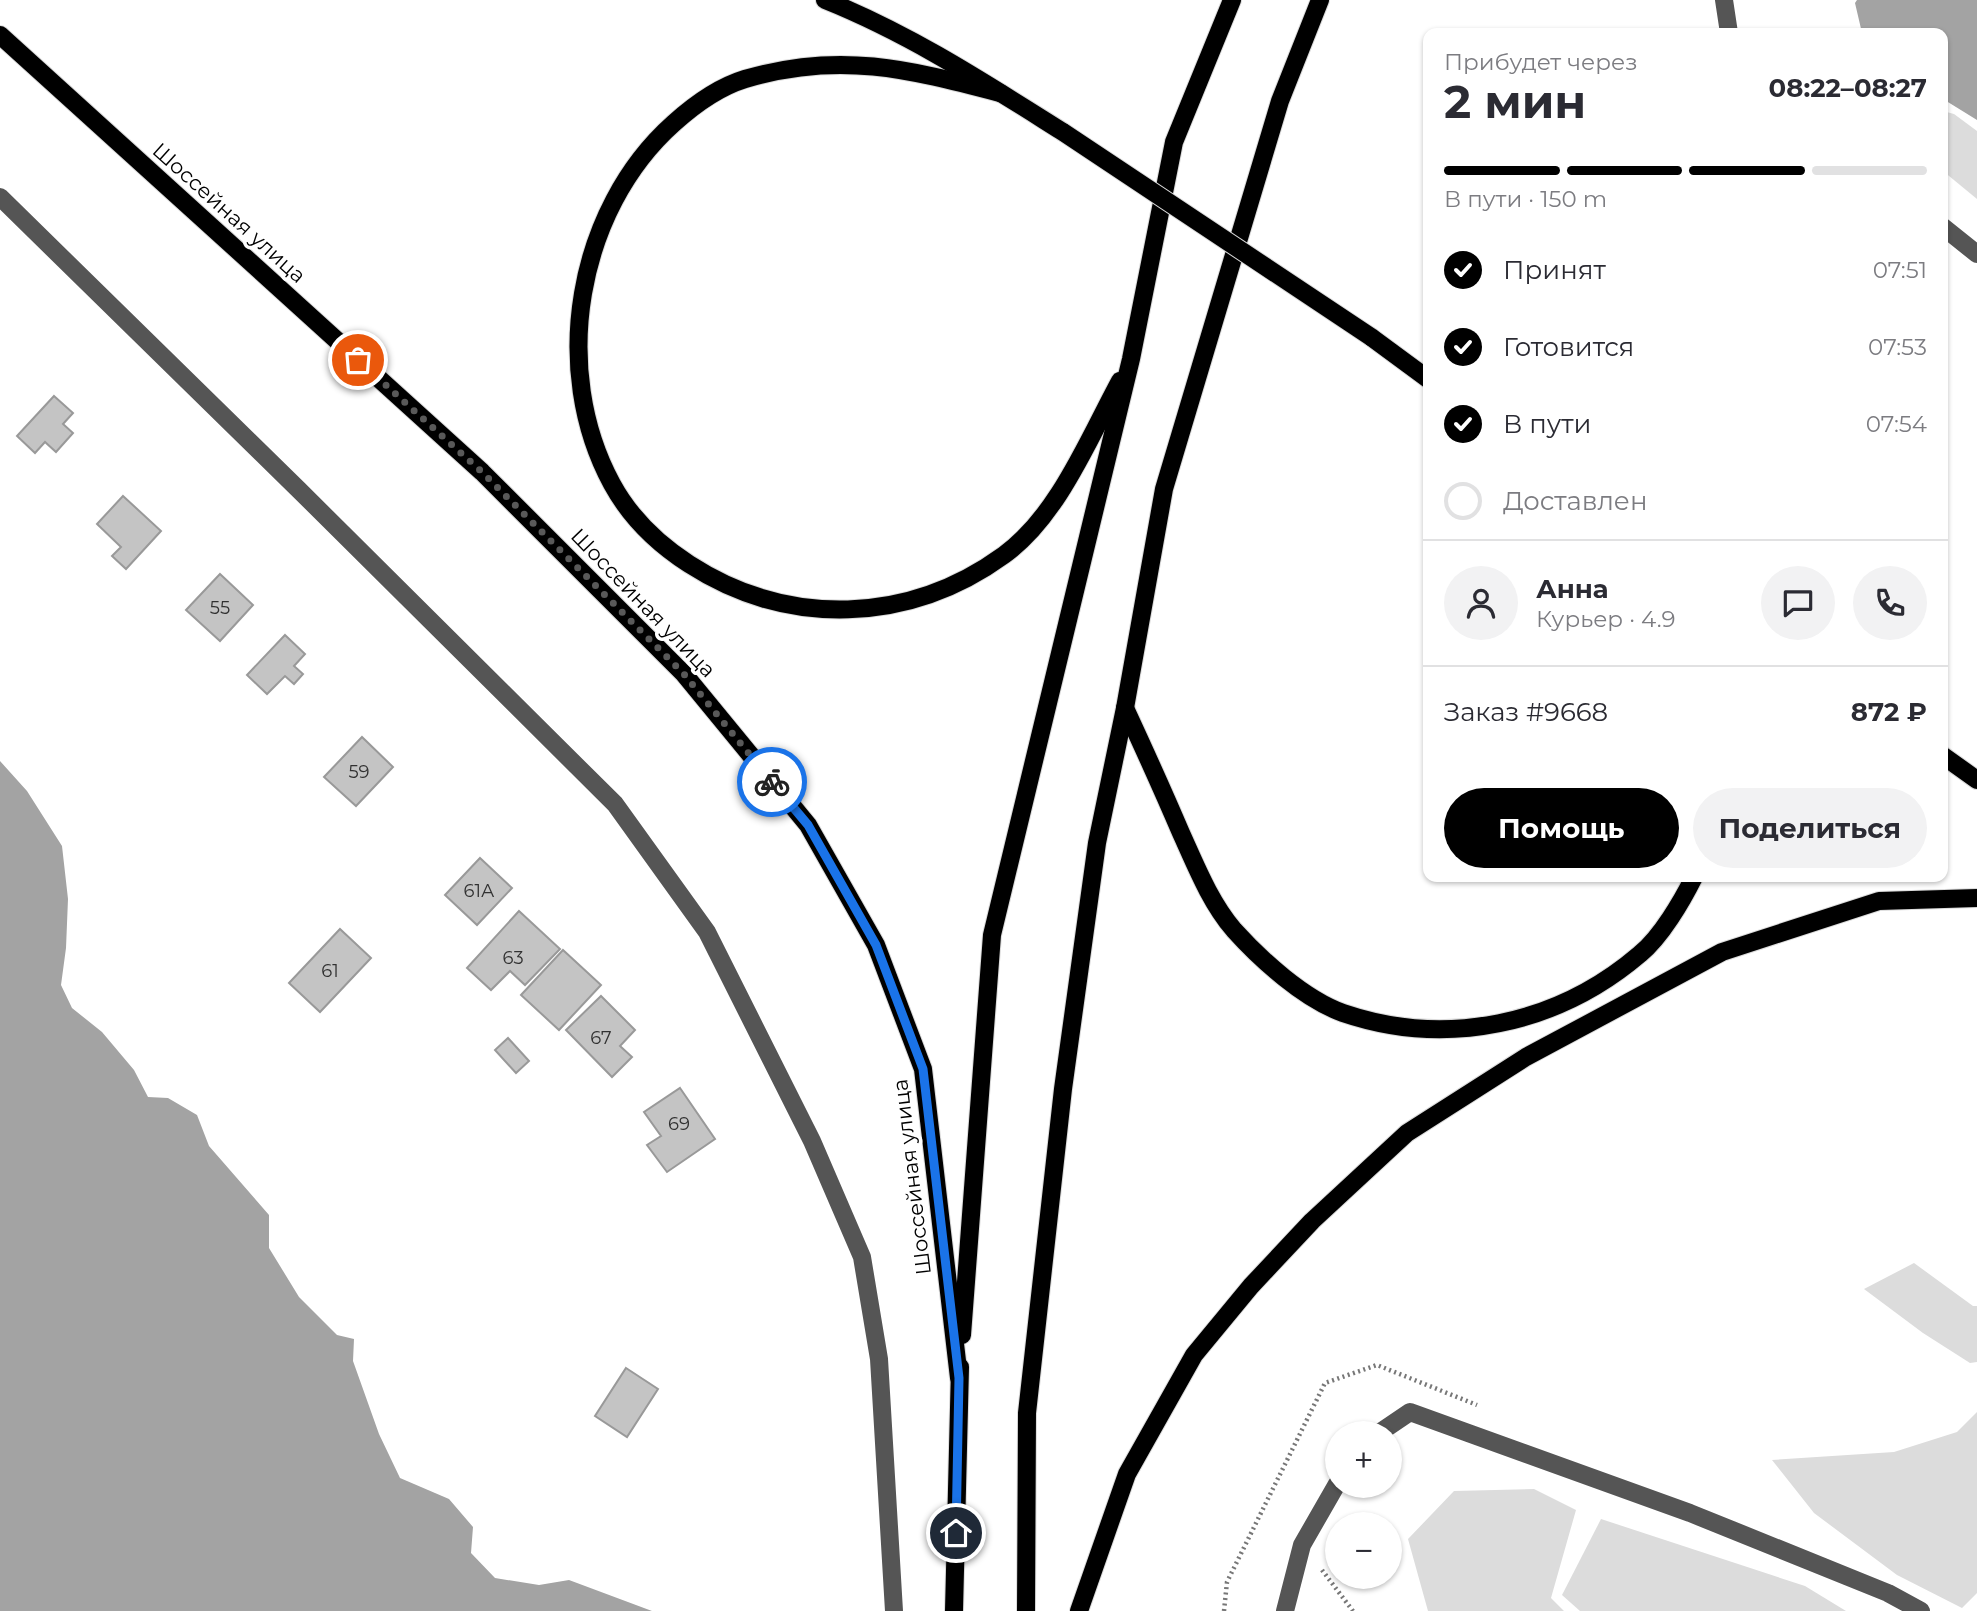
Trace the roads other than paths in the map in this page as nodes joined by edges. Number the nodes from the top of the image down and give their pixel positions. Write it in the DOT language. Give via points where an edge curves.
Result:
graph roads {
  1 [pos="825,0"];
  2 [pos="1232,0"];
  3 [pos="1320,0"];
  4 [pos="1724,0"];
  5 [pos="1728,28"];
  6 [pos="0,35"];
  7 [pos="1000,93"];
  8 [pos="0,197"];
  9 [pos="1948,231"];
  10 [pos="1977,254"];
  11 [pos="1131,359"];
  12 [pos="1423,375"];
  13 [pos="1125,708"];
  14 [pos="1948,759"];
  15 [pos="1977,780"];
  16 [pos="1691,882"];
  17 [pos="1977,898"];
  18 [pos="959,1378"];
  19 [pos="1397,1421"];
  20 [pos="1329,1498"];
  21 [pos="894,1611"];
  22 [pos="954,1611"];
  23 [pos="1026,1611"];
  24 [pos="1079,1611"];
  25 [pos="1285,1611"];
  26 [pos="1921,1611"];
  1 -- 7 [label="main road" via="934,52"];
  2 -- 11 [label="main road" via="1174,142"];
  3 -- 13 [label="main road" via="1280,101 1164,489"];
  4 -- 5 [label="street"];
  6 -- 18 [label="main road, Шоссейная улица" via="482,472 684,674 808,825 876,945 923,1069"];
  7 -- 11 [label="main road" via="919,72 860,64 796,67 741,80 695,105 660,136 632,170 606,217 580,308 578,356 583,403 594,444 613,486 667,550 711,578 755,598 804,609 855,610 906,603 958,583 1006,554 1033,528 1062,489"];
  7 -- 12 [label="main road, bridge"];
  8 -- 21 [label="street" via="615,804 707,932 812,1141 862,1257 879,1359"];
  9 -- 10 [label="street"];
  11 -- 18 [label="main road" via="992,935"];
  13 -- 16 [label="main road" via="1205,887 1232,927 1265,962 1340,1012 1438,1029 1516,1021 1581,996 1641,953"];
  13 -- 23 [label="main road" via="1095,857 1063,1089 1027,1413"];
  14 -- 15 [label="main road"];
  17 -- 24 [label="main road" via="1880,901 1722,952 1526,1057 1407,1133 1312,1221 1194,1355 1127,1474"];
  18 -- 22 [label="main road"];
  19 -- 26 [label="street" via="1410,1412 1690,1513 1888,1593"];
  20 -- 25 [label="street" via="1302,1545"];
}
